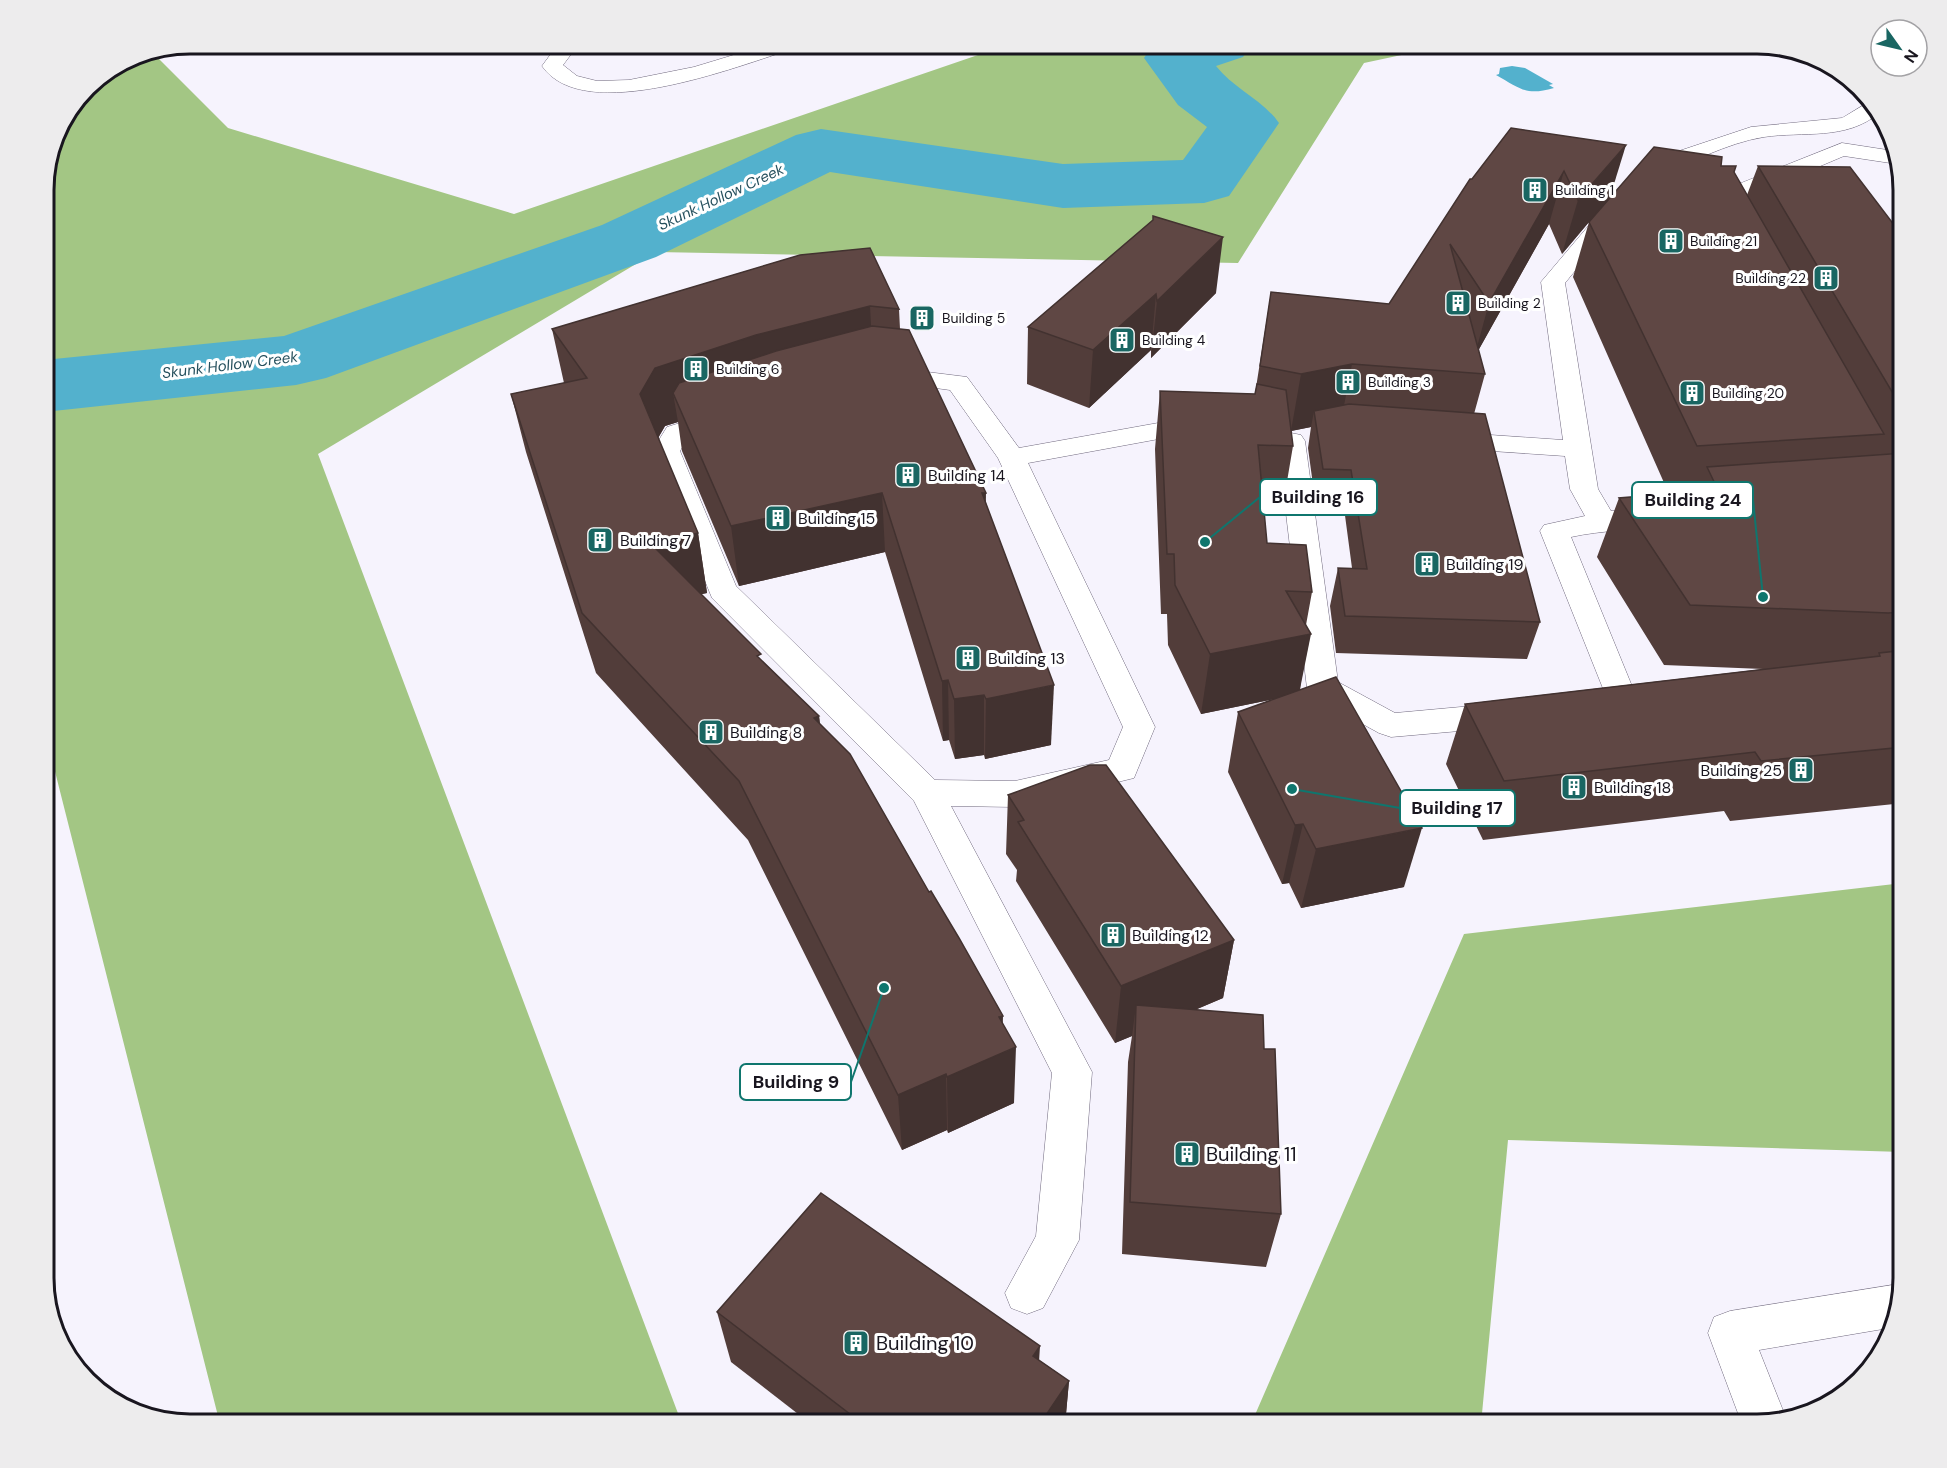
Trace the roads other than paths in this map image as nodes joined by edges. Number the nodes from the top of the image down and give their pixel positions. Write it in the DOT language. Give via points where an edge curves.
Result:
graph roads {
  1 [pos="554,54"];
  2 [pos="754,54"];
  3 [pos="1869,113"];
  4 [pos="1708,148"];
  5 [pos="1889,157"];
  6 [pos="1775,178"];
  7 [pos="1647,189"];
  8 [pos="863,376"];
  9 [pos="751,408"];
  10 [pos="1425,438"];
  11 [pos="1578,449"];
  12 [pos="1012,458"];
  13 [pos="1686,515"];
  14 [pos="1602,521"];
  15 [pos="1682,699"];
  16 [pos="1530,712"];
  17 [pos="927,793"];
  18 [pos="1027,1293"];
  19 [pos="1890,1307"];
  20 [pos="1761,1414"];
  1 -- 2 [label="street" via="552,66 559,76 574,84 599,88 658,82"];
  3 -- 4 [label="street" via="1845,125 1753,133"];
  4 -- 6 [label="street"];
  4 -- 7 [label="street" via="1638,173"];
  5 -- 6 [label="street" via="1842,149"];
  6 -- 7 [label="street" via="1744,190"];
  7 -- 11 [label="street" via="1553,282"];
  8 -- 12 [label="street" via="874,373 958,383"];
  9 -- 17 [label="street" via="677,433 666,451 723,591"];
  10 -- 11 [label="street"];
  11 -- 14 [label="street" via="1584,489"];
  12 -- 16 [label="street" via="1186,426 1301,439 1323,688 1391,725"];
  12 -- 17 [label="street" via="1139,728 1122,769 1015,795"];
  13 -- 14 [label="street"];
  14 -- 15 [label="street" via="1554,531 1612,705"];
  17 -- 18 [label="street" via="1072,1072 1057,1240"];
  19 -- 20 [label="street" via="1730,1333"];
}
